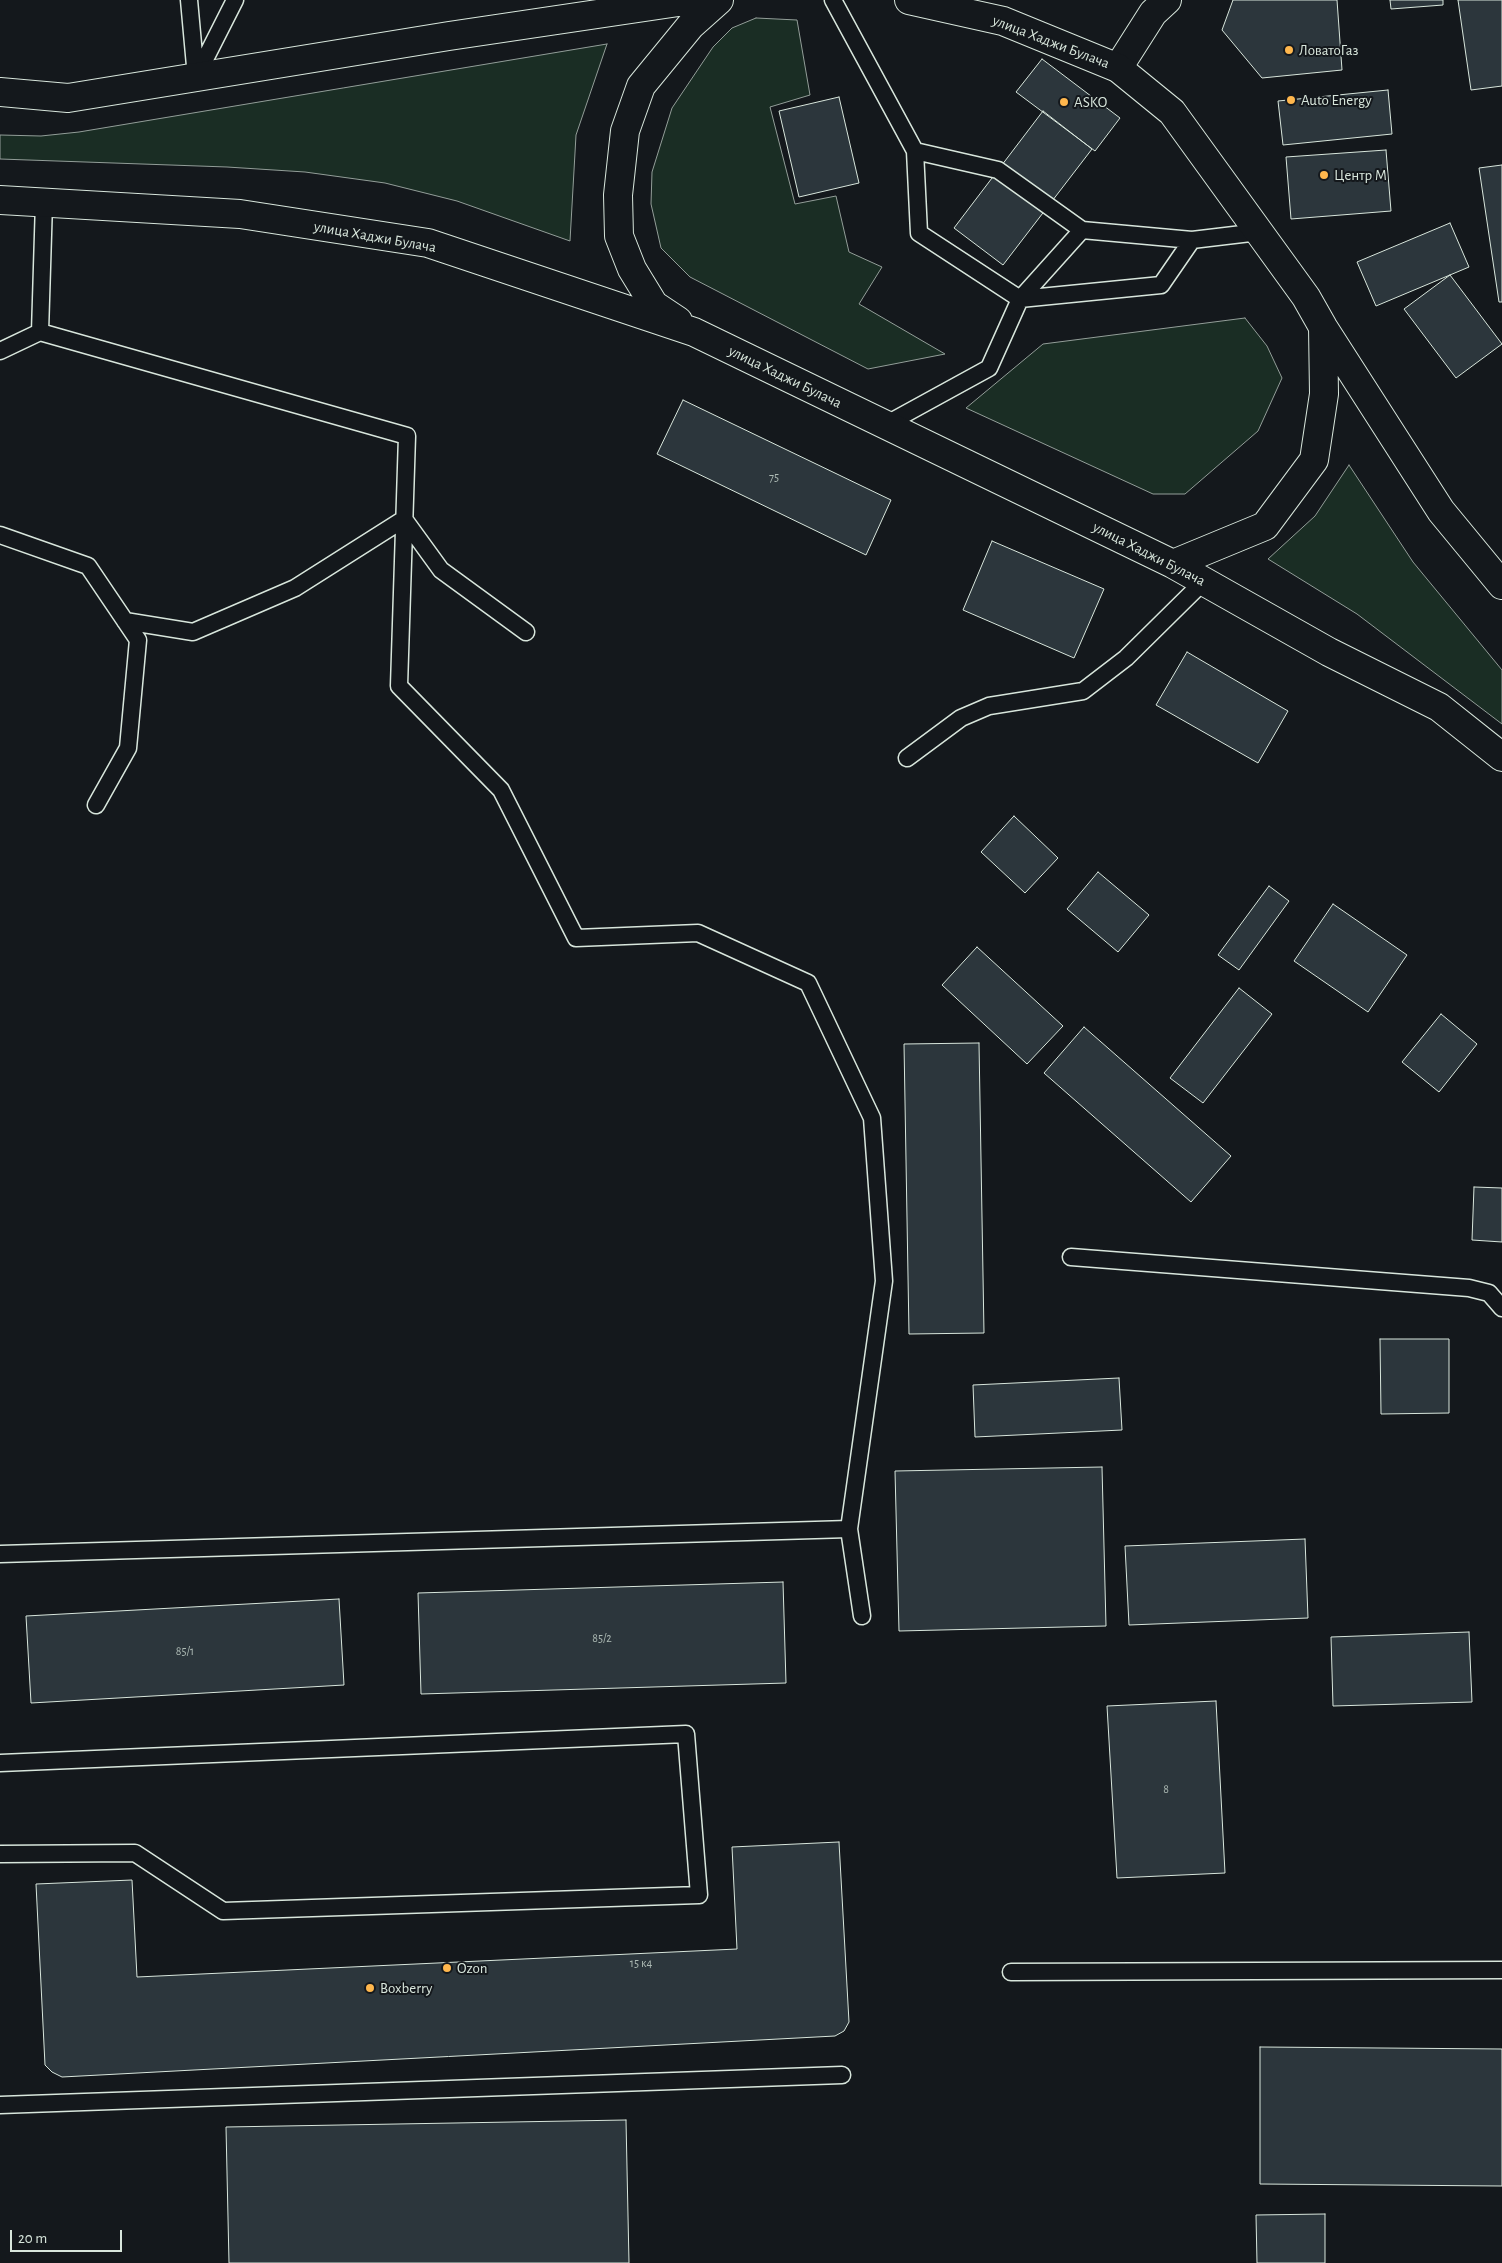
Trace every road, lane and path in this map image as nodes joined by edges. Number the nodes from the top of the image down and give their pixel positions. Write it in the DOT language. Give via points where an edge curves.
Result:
graph roads {
  1 [pos="189,0"];
  2 [pos="235,0"];
  3 [pos="692,0"];
  4 [pos="719,0"];
  5 [pos="833,0"];
  6 [pos="910,0"];
  7 [pos="1167,0"];
  8 [pos="656,2"];
  9 [pos="1118,68"];
  10 [pos="196,77"];
  11 [pos="0,92"];
  12 [pos="916,151"];
  13 [pos="0,200"];
  14 [pos="44,202"];
  15 [pos="1082,230"];
  16 [pos="1259,232"];
  17 [pos="1192,240"];
  18 [pos="1020,299"];
  19 [pos="1322,327"];
  20 [pos="40,332"];
  21 [pos="694,332"];
  22 [pos="0,351"];
  23 [pos="885,425"];
  24 [pos="404,519"];
  25 [pos="0,536"];
  26 [pos="1173,564"];
  27 [pos="1204,581"];
  28 [pos="1502,585"];
  29 [pos="124,621"];
  30 [pos="526,632"];
  31 [pos="1502,757"];
  32 [pos="907,758"];
  33 [pos="96,805"];
  34 [pos="1071,1257"];
  35 [pos="1502,1308"];
  36 [pos="849,1529"];
  37 [pos="0,1554"];
  38 [pos="862,1616"];
  39 [pos="0,1763"];
  40 [pos="0,1854"];
  41 [pos="1502,1970"];
  42 [pos="1012,1972"];
  43 [pos="842,2075"];
  44 [pos="0,2105"];
  1 -- 10 [label="lane"];
  2 -- 10 [label="lane"];
  3 -- 8 [label="main road"];
  4 -- 21 [label="main road" via="691,25 641,86 625,131 618,195 619,236 632,269 654,304"];
  5 -- 12 [label="lane"];
  6 -- 9 [label="main road, улица Хаджи Булача" via="1003,21"];
  7 -- 9 [label="main road" via="1153,13"];
  8 -- 10 [label="main road"];
  9 -- 16 [label="main road, улица Хаджи Булача" via="1172,112"];
  10 -- 11 [label="main road" via="68,98"];
  12 -- 15 [label="lane" via="998,170"];
  12 -- 18 [label="lane" via="918,233"];
  13 -- 14 [label="main road, улица Хаджи Булача"];
  14 -- 20 [label="lane"];
  14 -- 21 [label="main road, улица Хаджи Булача" via="240,214 428,244"];
  15 -- 17 [label="lane"];
  15 -- 18 [label="lane"];
  16 -- 17 [label="lane"];
  16 -- 19 [label="main road, улица Хаджи Булача" via="1306,298"];
  17 -- 18 [label="lane" via="1161,285"];
  18 -- 23 [label="lane" via="989,368"];
  19 -- 26 [label="main road" via="1324,394 1314,460 1264,526"];
  19 -- 28 [label="main road, улица Хаджи Булача" via="1441,510"];
  20 -- 22 [label="lane"];
  20 -- 24 [label="lane" via="407,436"];
  21 -- 23 [label="main road, улица Хаджи Булача"];
  23 -- 26 [label="main road, улица Хаджи Булача"];
  24 -- 29 [label="lane" via="295,588 193,632"];
  24 -- 30 [label="lane" via="441,570"];
  24 -- 36 [label="lane" via="399,686 501,790 576,938 698,933 808,983 872,1118 884,1280"];
  25 -- 29 [label="lane" via="88,566"];
  26 -- 27 [label="main road, улица Хаджи Булача"];
  27 -- 31 [label="main road, улица Хаджи Булача" via="1329,652 1439,707"];
  27 -- 32 [label="lane" via="1126,658 1083,691 989,706 961,718"];
  29 -- 33 [label="lane" via="138,640 128,748"];
  34 -- 35 [label="lane" via="1469,1288 1489,1293"];
  36 -- 37 [label="lane"];
  36 -- 38 [label="lane"];
  39 -- 40 [label="lane" via="686,1734 699,1895 223,1911 135,1853"];
  41 -- 42 [label="lane"];
  43 -- 44 [label="lane"];
}
